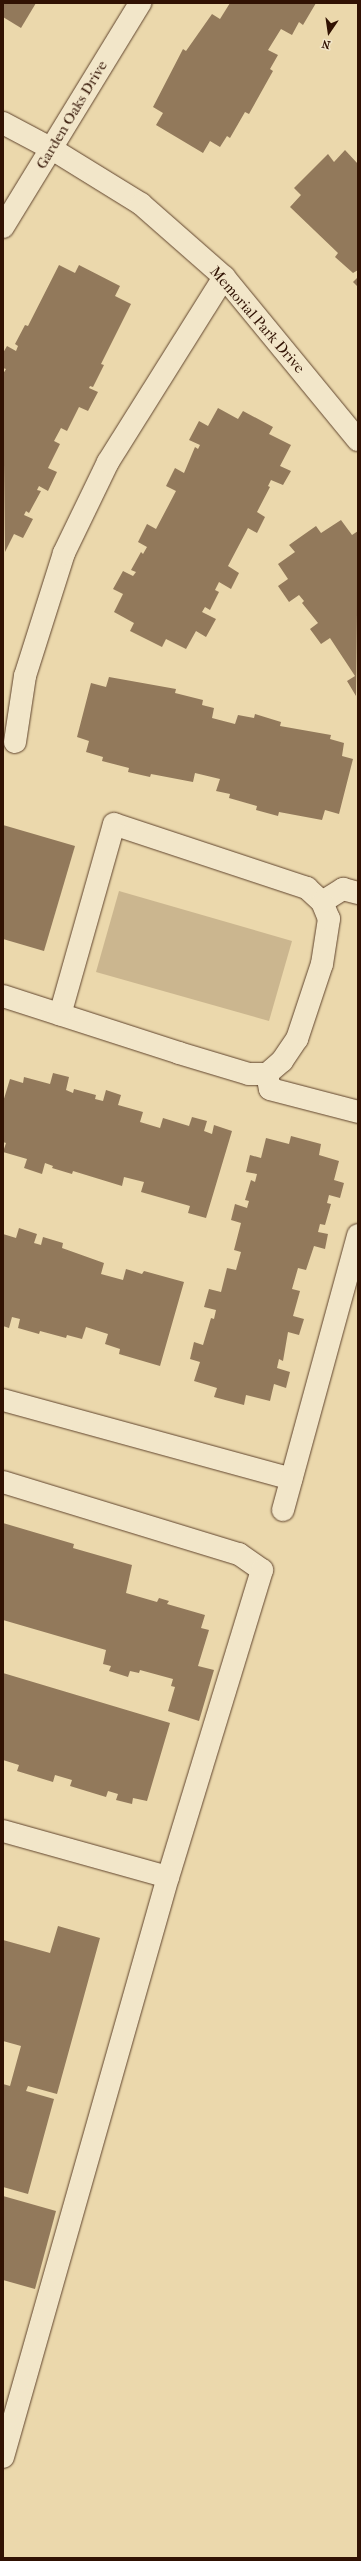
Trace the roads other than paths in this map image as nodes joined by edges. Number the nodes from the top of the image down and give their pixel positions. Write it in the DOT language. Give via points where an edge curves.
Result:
graph roads {
  1 [pos="140,3"];
  2 [pos="3,123"];
  3 [pos="52,149"];
  4 [pos="3,227"];
  5 [pos="224,277"];
  6 [pos="358,440"];
  7 [pos="15,742"];
  8 [pos="358,893"];
  9 [pos="322,902"];
  10 [pos="3,996"];
  11 [pos="60,1015"];
  12 [pos="267,1074"];
  13 [pos="358,1112"];
  14 [pos="358,1235"];
  15 [pos="3,1400"];
  16 [pos="291,1479"];
  17 [pos="3,1482"];
  18 [pos="283,1510"];
  19 [pos="3,1831"];
  20 [pos="168,1877"];
  21 [pos="3,2458"];
  1 -- 3 [label="street, Garden Oaks Drive"];
  2 -- 3 [label="street, Memorial Park Drive"];
  3 -- 4 [label="street, Garden Oaks Drive"];
  3 -- 5 [label="street, Memorial Park Drive" via="142,204"];
  5 -- 6 [label="street, Memorial Park Drive"];
  5 -- 7 [label="street" via="108,462 64,553 25,676"];
  8 -- 9 [label="street" via="343,889"];
  9 -- 11 [label="street" via="307,888 114,824"];
  9 -- 12 [label="street" via="329,919 322,964 297,1039 282,1060"];
  10 -- 11 [label="street"];
  11 -- 12 [label="street" via="249,1074"];
  12 -- 13 [label="street" via="270,1089"];
  14 -- 16 [label="street"];
  15 -- 16 [label="street"];
  16 -- 18 [label="street"];
  17 -- 20 [label="street" via="240,1554 262,1570"];
  19 -- 20 [label="street"];
  20 -- 21 [label="street"];
}
